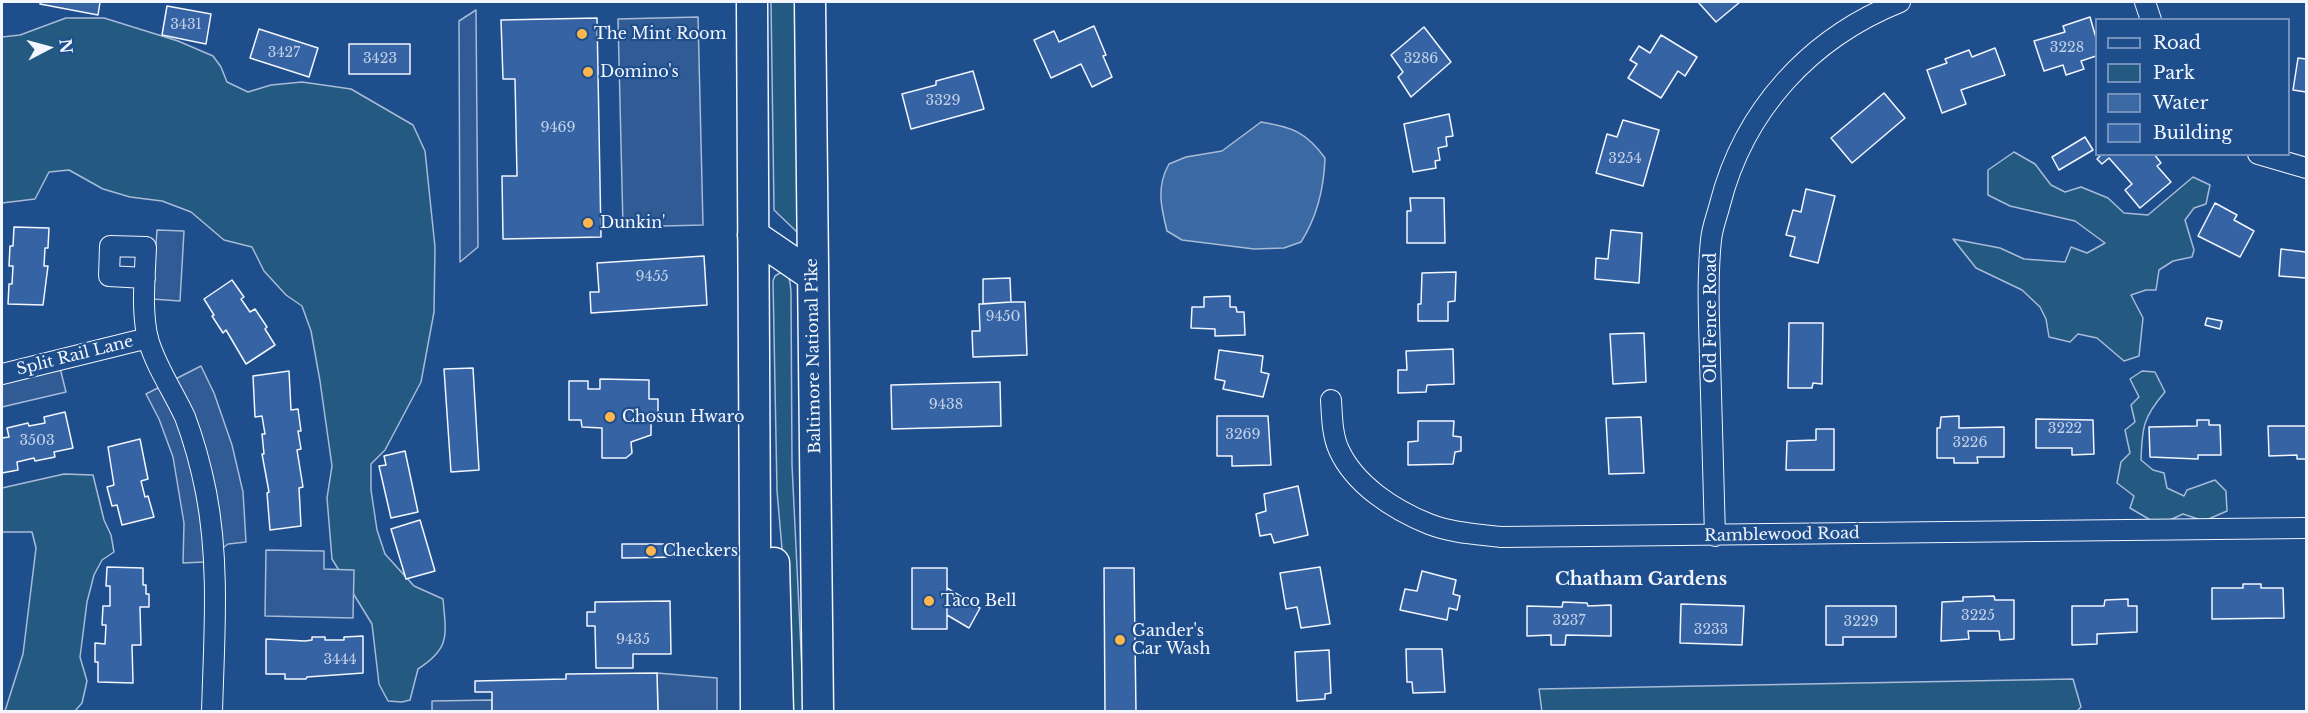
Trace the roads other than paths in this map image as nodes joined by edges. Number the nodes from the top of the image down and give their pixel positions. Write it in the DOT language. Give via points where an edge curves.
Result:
graph roads {
  1 [pos="752,2"];
  2 [pos="810,2"];
  3 [pos="1900,2"];
  4 [pos="2145,2"];
  5 [pos="2150,18"];
  6 [pos="2265,156"];
  7 [pos="2307,168"];
  8 [pos="753,235"];
  9 [pos="813,276"];
  10 [pos="145,278"];
  11 [pos="148,338"];
  12 [pos="2,374"];
  13 [pos="1331,400"];
  14 [pos="754,475"];
  15 [pos="2307,528"];
  16 [pos="1715,536"];
  17 [pos="212,711"];
  18 [pos="756,711"];
  19 [pos="778,711"];
  20 [pos="818,711"];
  1 -- 8 [label="main road"];
  2 -- 9 [label="main road, Baltimore National Pike"];
  3 -- 16 [label="street, Old Fence Road" via="1869,14 1803,62 1774,94 1743,141 1725,183 1711,238 1709,287"];
  4 -- 5 [label="street"];
  6 -- 7 [label="street"];
  8 -- 9 [label="main road"];
  8 -- 14 [label="main road"];
  9 -- 20 [label="main road, Baltimore National Pike"];
  10 -- 11 [label="street"];
  11 -- 12 [label="street, Split Rail Lane"];
  11 -- 17 [label="street" via="184,417 206,493 215,583"];
  13 -- 16 [label="street, Ramblewood Road" via="1338,448 1351,472 1374,493 1428,524 1501,537"];
  14 -- 18 [label="main road"];
  14 -- 19 [label="main road" via="775,566"];
  15 -- 16 [label="street, Ramblewood Road"];
}
